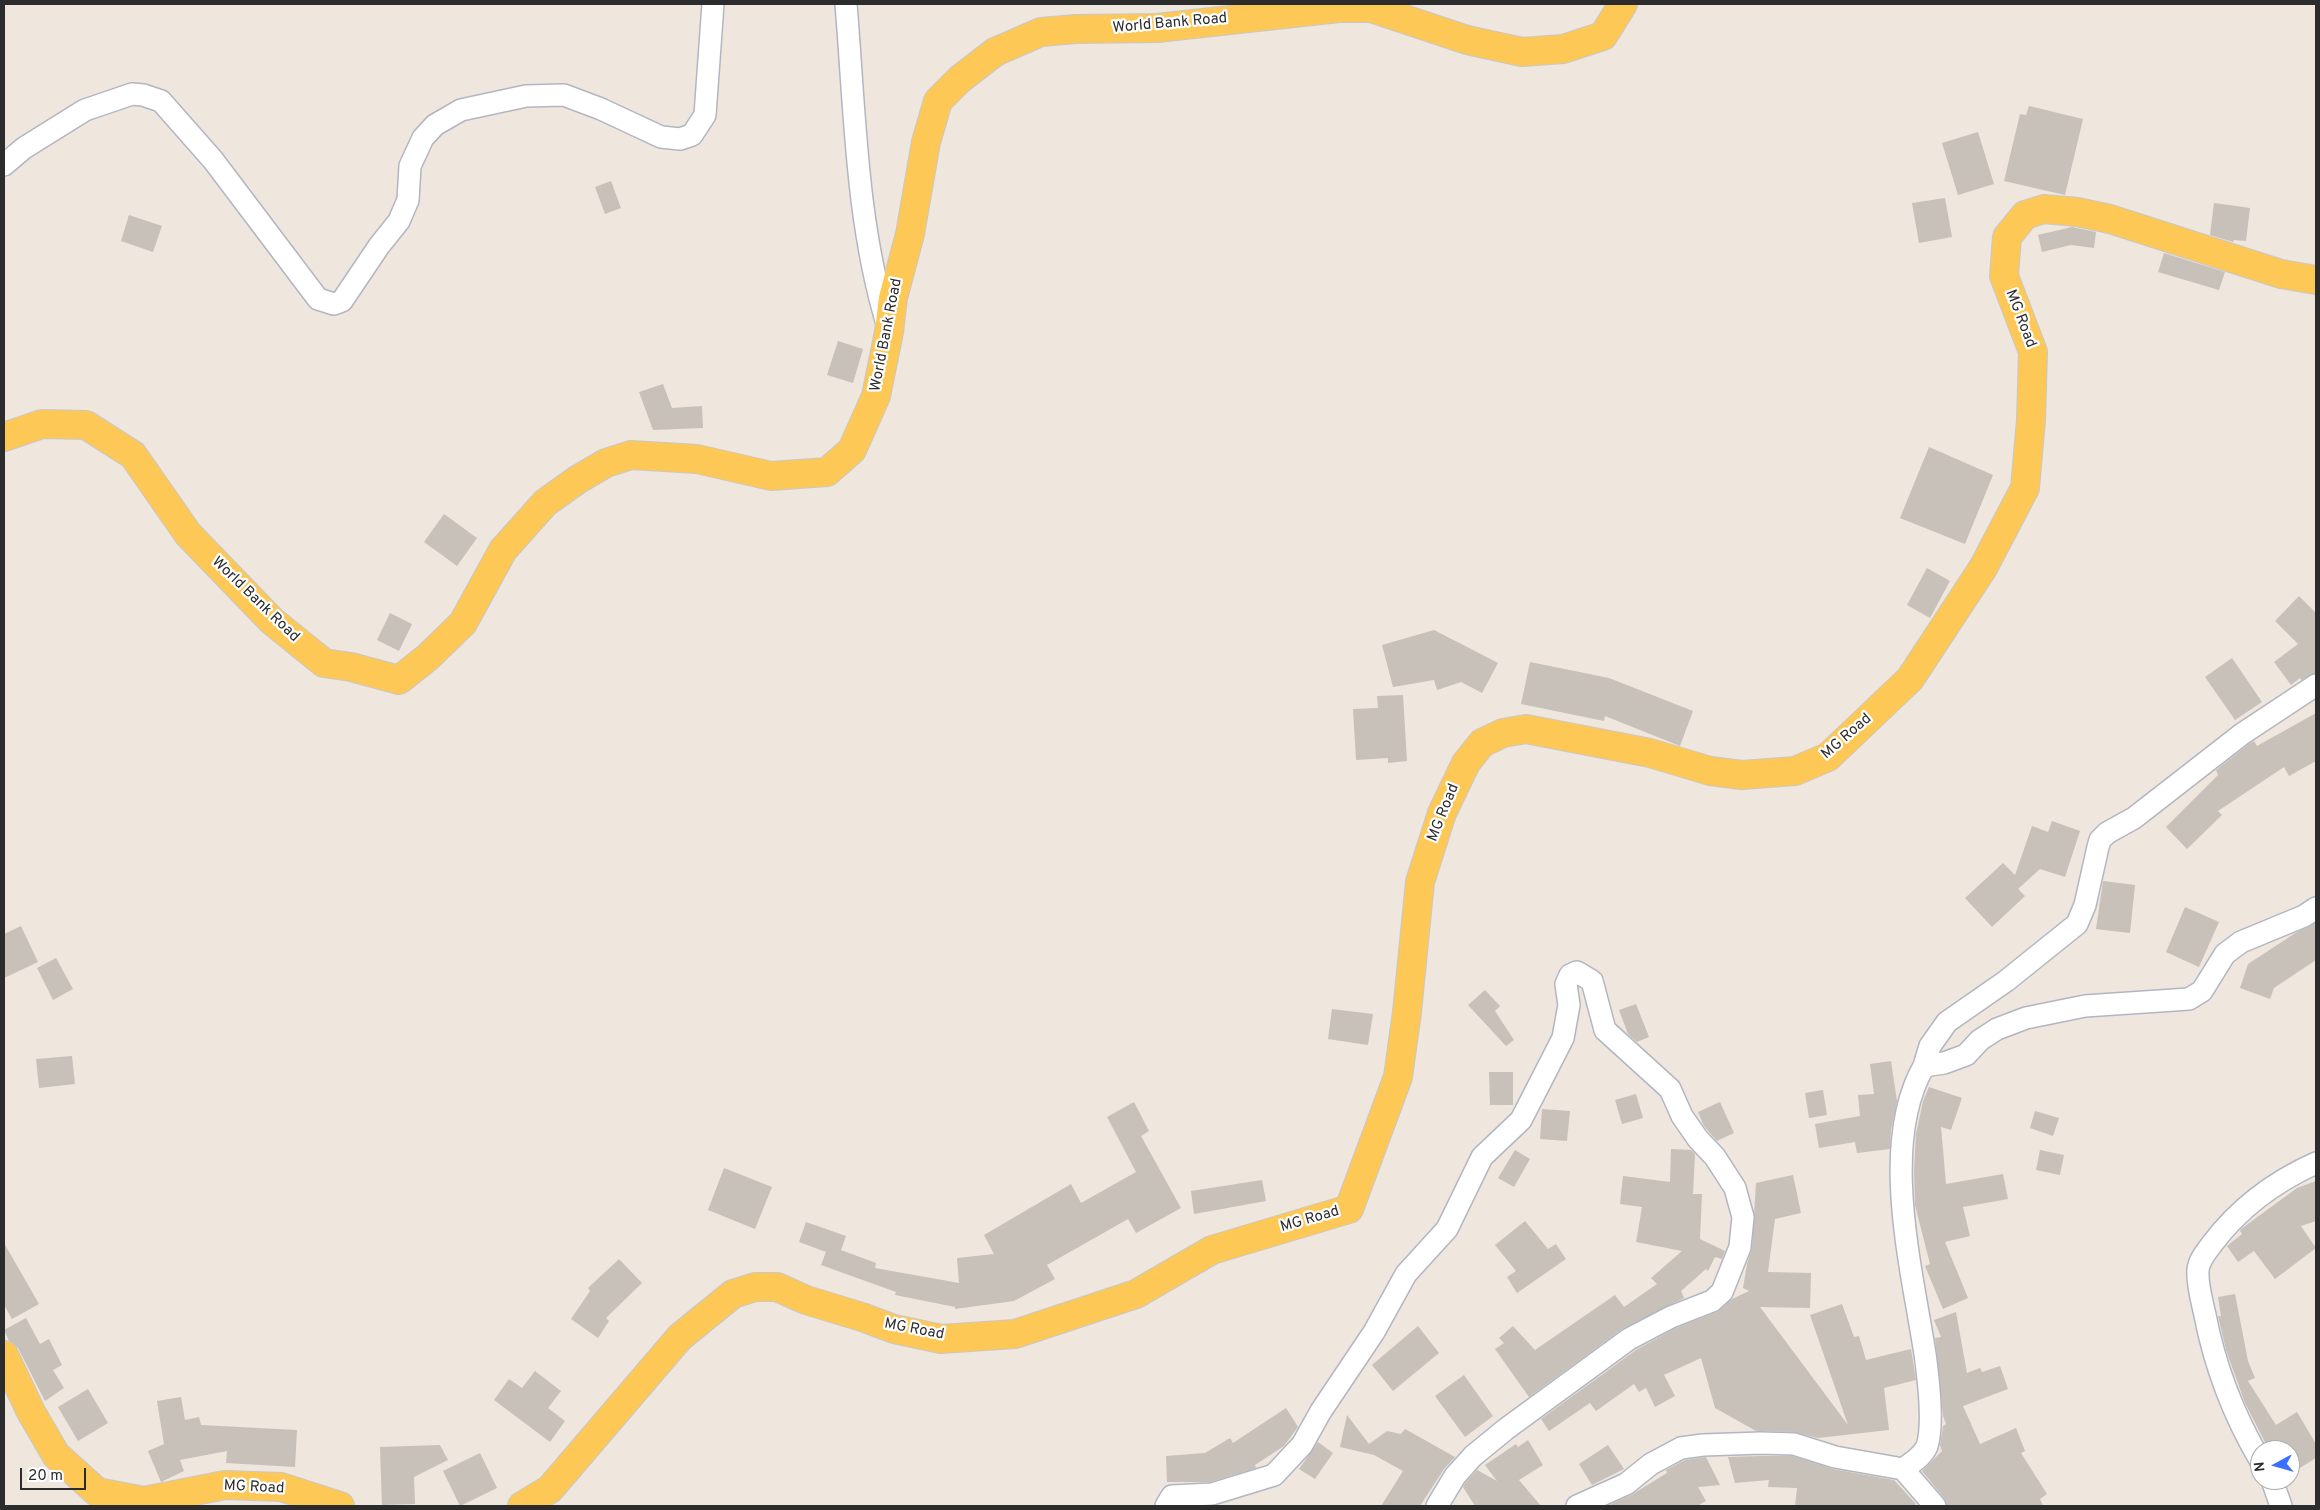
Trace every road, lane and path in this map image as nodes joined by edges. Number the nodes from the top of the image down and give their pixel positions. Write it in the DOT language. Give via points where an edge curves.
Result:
graph roads {
  1 [pos="713,4"];
  2 [pos="846,4"];
  3 [pos="1623,4"];
  4 [pos="4,165"];
  5 [pos="2316,280"];
  6 [pos="890,332"];
  7 [pos="4,437"];
  8 [pos="2316,685"];
  9 [pos="2316,908"];
  10 [pos="1924,1066"];
  11 [pos="2316,1163"];
  12 [pos="4,1355"];
  13 [pos="2250,1443"];
  14 [pos="1903,1469"];
  15 [pos="2275,1490"];
  16 [pos="340,1506"];
  17 [pos="522,1506"];
  18 [pos="1166,1506"];
  19 [pos="1437,1506"];
  20 [pos="1578,1506"];
  21 [pos="1935,1506"];
  22 [pos="2281,1506"];
  1 -- 4 [label="street" via="705,115 692,135 680,139 661,137 564,95 526,96 461,110 435,125 423,138 410,166 408,200 399,221 342,301 334,304 318,299 213,160 161,101 132,94 85,110 24,148"];
  2 -- 6 [label="street" via="861,197 876,287"];
  3 -- 6 [label="main road, World Bank Road" via="1602,36 1563,49 1522,52 1467,40 1371,8 1339,8 1157,28 1041,32 995,52 938,101 926,142 910,234 893,298"];
  5 -- 17 [label="main road, MG Road" via="2281,274 2110,219 2044,209 2025,215 2007,237 2004,276 2034,352 2024,488 1983,568 1910,679 1828,758 1795,771 1742,775 1710,770 1650,753 1526,728 1503,733 1482,743 1466,763 1442,813 1420,882 1398,1077 1349,1209 1212,1250 1136,1294 1015,1334 941,1339 894,1329 777,1287 755,1287 733,1294 680,1337 550,1489"];
  6 -- 7 [label="main road, World Bank Road" via="876,396 852,450 827,472 771,476 697,459 631,455 606,464 545,503 502,550 463,622 399,680 324,663 272,621 188,534 133,455 86,424 42,424"];
  8 -- 10 [label="street" via="2242,734 2134,818 2107,833 2100,840 2085,905 2077,924 2006,982 1947,1022 1930,1046"];
  9 -- 10 [label="street" via="2241,942 2225,954 2202,991 2189,999 2084,1006 2026,1018 1997,1029 1966,1055"];
  10 -- 14 [label="street" via="1910,1097 1904,1125 1901,1179 1908,1253 1928,1379 1929,1425 1927,1446 1917,1460"];
  11 -- 13 [label="street" via="2264,1192 2224,1227 2203,1256 2198,1270 2207,1333 2221,1379"];
  12 -- 16 [label="main road, MG Road" via="30,1412 56,1455 98,1492 144,1501 225,1485 281,1487"];
  14 -- 20 [label="street" via="1835,1457 1794,1444 1703,1445 1681,1448 1651,1464 1626,1484"];
  14 -- 21 [label="street"];
  15 -- 22 [label="street"];
  18 -- 19 [label="street" via="1172,1496 1212,1494 1274,1475 1302,1446 1321,1410 1374,1332 1406,1274 1447,1230 1482,1157 1521,1120 1563,1038 1569,1005 1566,984 1570,975 1577,972 1592,981 1605,1030 1670,1089 1682,1116 1735,1188 1743,1217 1740,1247 1722,1292 1712,1301 1671,1317 1629,1339 1506,1430 1473,1456 1455,1476"];
}
